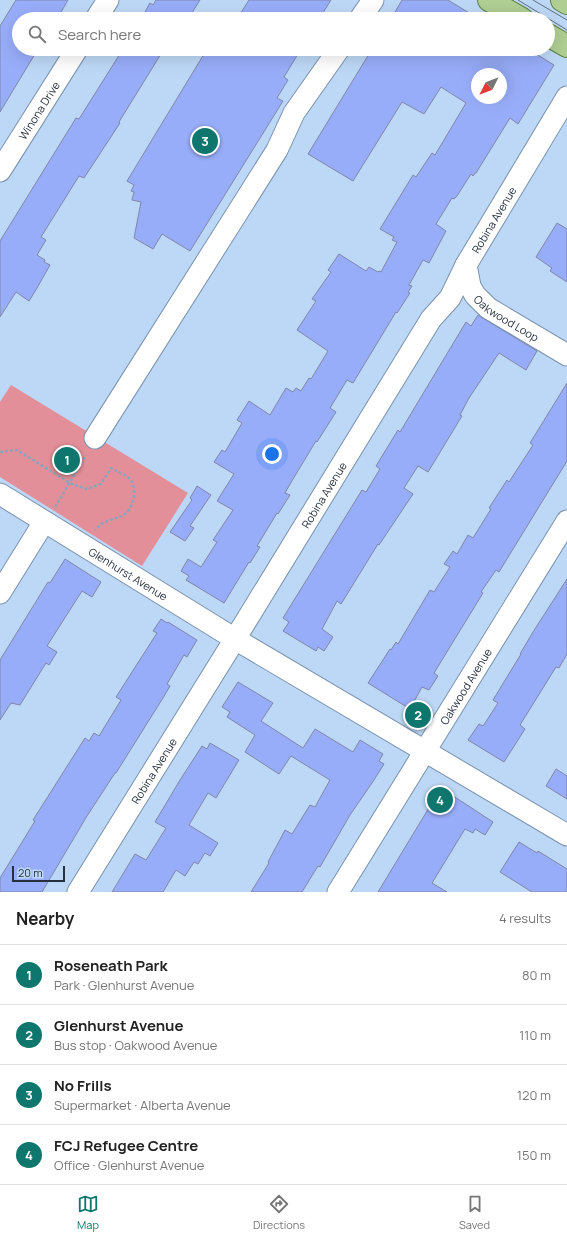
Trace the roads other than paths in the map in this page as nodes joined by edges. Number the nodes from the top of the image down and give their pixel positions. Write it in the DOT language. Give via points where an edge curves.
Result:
graph roads {
  1 [pos="108,0"];
  2 [pos="372,0"];
  3 [pos="489,0"];
  4 [pos="562,0"];
  5 [pos="567,3"];
  6 [pos="100,12"];
  7 [pos="364,12"];
  8 [pos="510,12"];
  9 [pos="555,39"];
  10 [pos="567,46"];
  11 [pos="73,56"];
  12 [pos="334,56"];
  13 [pos="567,97"];
  14 [pos="0,171"];
  15 [pos="466,265"];
  16 [pos="567,355"];
  17 [pos="95,438"];
  18 [pos="0,494"];
  19 [pos="49,515"];
  20 [pos="567,521"];
  21 [pos="0,593"];
  22 [pos="235,640"];
  23 [pos="424,751"];
  24 [pos="567,835"];
  25 [pos="78,892"];
  26 [pos="338,892"];
  1 -- 6 [label="street"];
  2 -- 7 [label="street"];
  3 -- 8 [label="main road"];
  4 -- 5 [label="main road"];
  9 -- 10 [label="main road"];
  11 -- 14 [label="street, Winona Drive"];
  12 -- 17 [label="street" via="294,113 277,150"];
  13 -- 15 [label="street, Robina Avenue"];
  15 -- 16 [label="street, Oakwood Loop" via="470,286 488,308"];
  15 -- 22 [label="street, Robina Avenue" via="450,298 431,319"];
  18 -- 19 [label="street, Glenhurst Avenue"];
  19 -- 21 [label="street"];
  19 -- 22 [label="street, Glenhurst Avenue"];
  20 -- 23 [label="street, Oakwood Avenue"];
  22 -- 23 [label="street, Glenhurst Avenue"];
  22 -- 25 [label="street, Robina Avenue"];
  23 -- 24 [label="street, Glenhurst Avenue"];
  23 -- 26 [label="street, Oakwood Avenue"];
}
